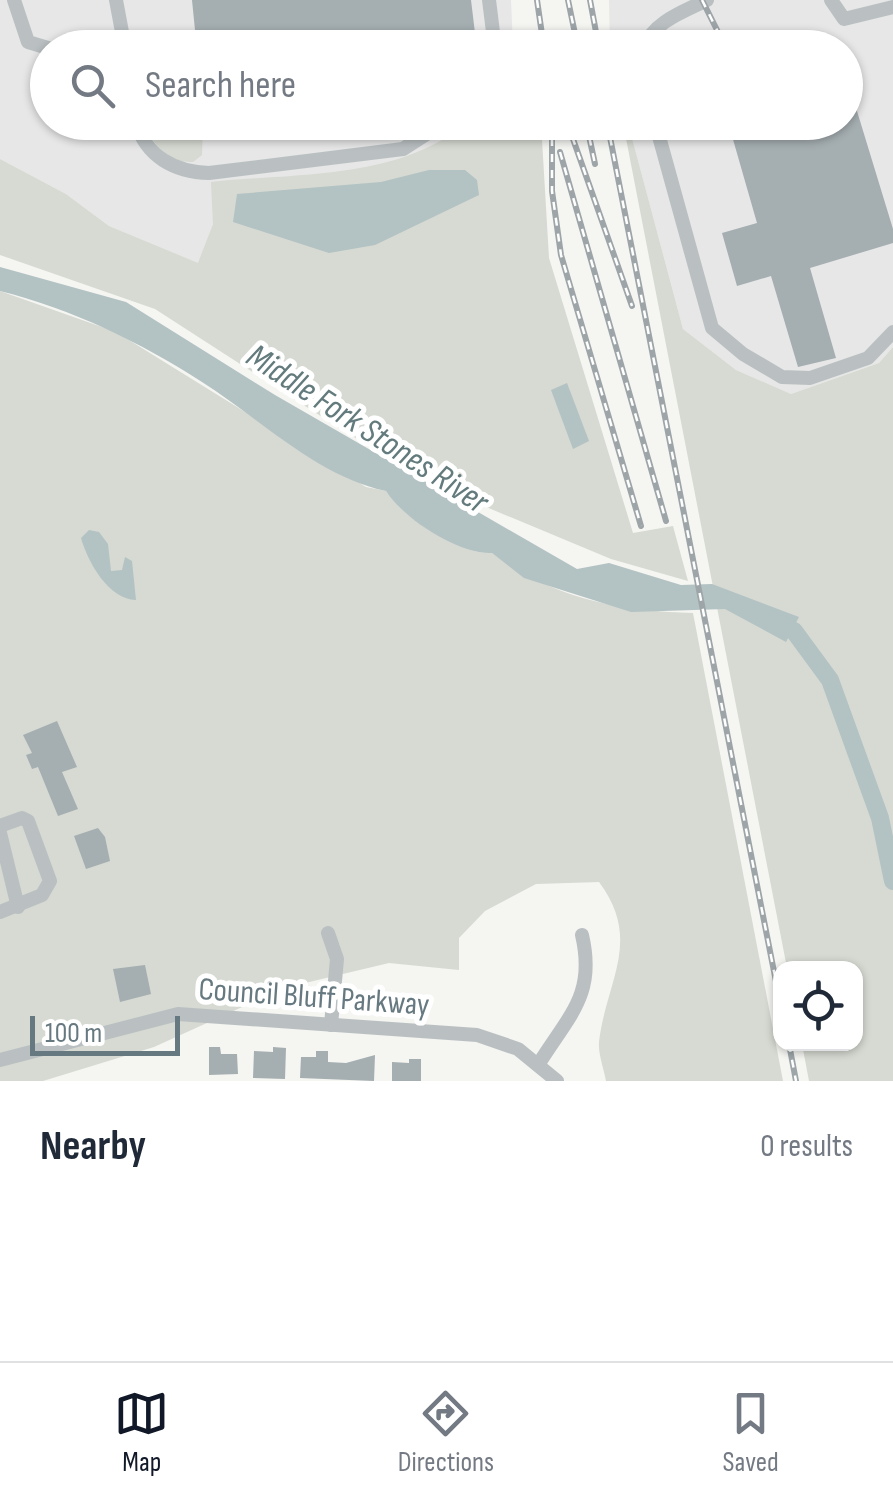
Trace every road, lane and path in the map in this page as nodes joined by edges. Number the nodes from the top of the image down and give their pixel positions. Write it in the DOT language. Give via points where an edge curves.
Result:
graph roads {
  1 [pos="14,0"];
  2 [pos="116,0"];
  3 [pos="489,0"];
  4 [pos="707,0"];
  5 [pos="831,0"];
  6 [pos="893,7"];
  7 [pos="121,30"];
  8 [pos="493,30"];
  9 [pos="657,30"];
  10 [pos="30,43"];
  11 [pos="147,140"];
  12 [pos="418,140"];
  13 [pos="660,140"];
  14 [pos="893,332"];
  15 [pos="0,830"];
  16 [pos="18,907"];
  17 [pos="0,912"];
  18 [pos="328,933"];
  19 [pos="582,934"];
  20 [pos="331,1025"];
  21 [pos="0,1040"];
  22 [pos="2,1060"];
  23 [pos="538,1064"];
  24 [pos="557,1081"];
  1 -- 10 [label="street"];
  2 -- 7 [label="street"];
  3 -- 8 [label="street"];
  4 -- 9 [label="street"];
  5 -- 6 [label="street" via="844,19"];
  11 -- 12 [label="street" via="156,156 182,170 209,173 404,149"];
  13 -- 14 [label="street" via="712,328 743,354 782,377 810,378 868,358"];
  15 -- 16 [label="street"];
  15 -- 16 [label="street" via="28,821 50,881 42,896"];
  16 -- 17 [label="street"];
  18 -- 20 [label="street" via="337,959"];
  19 -- 23 [label="street" via="590,967 584,992"];
  20 -- 22 [label="street, Council Bluff Parkway" via="178,1014"];
  20 -- 23 [label="street, Council Bluff Parkway" via="477,1035"];
  21 -- 22 [label="street"];
  23 -- 24 [label="street, Council Bluff Parkway"];
}
